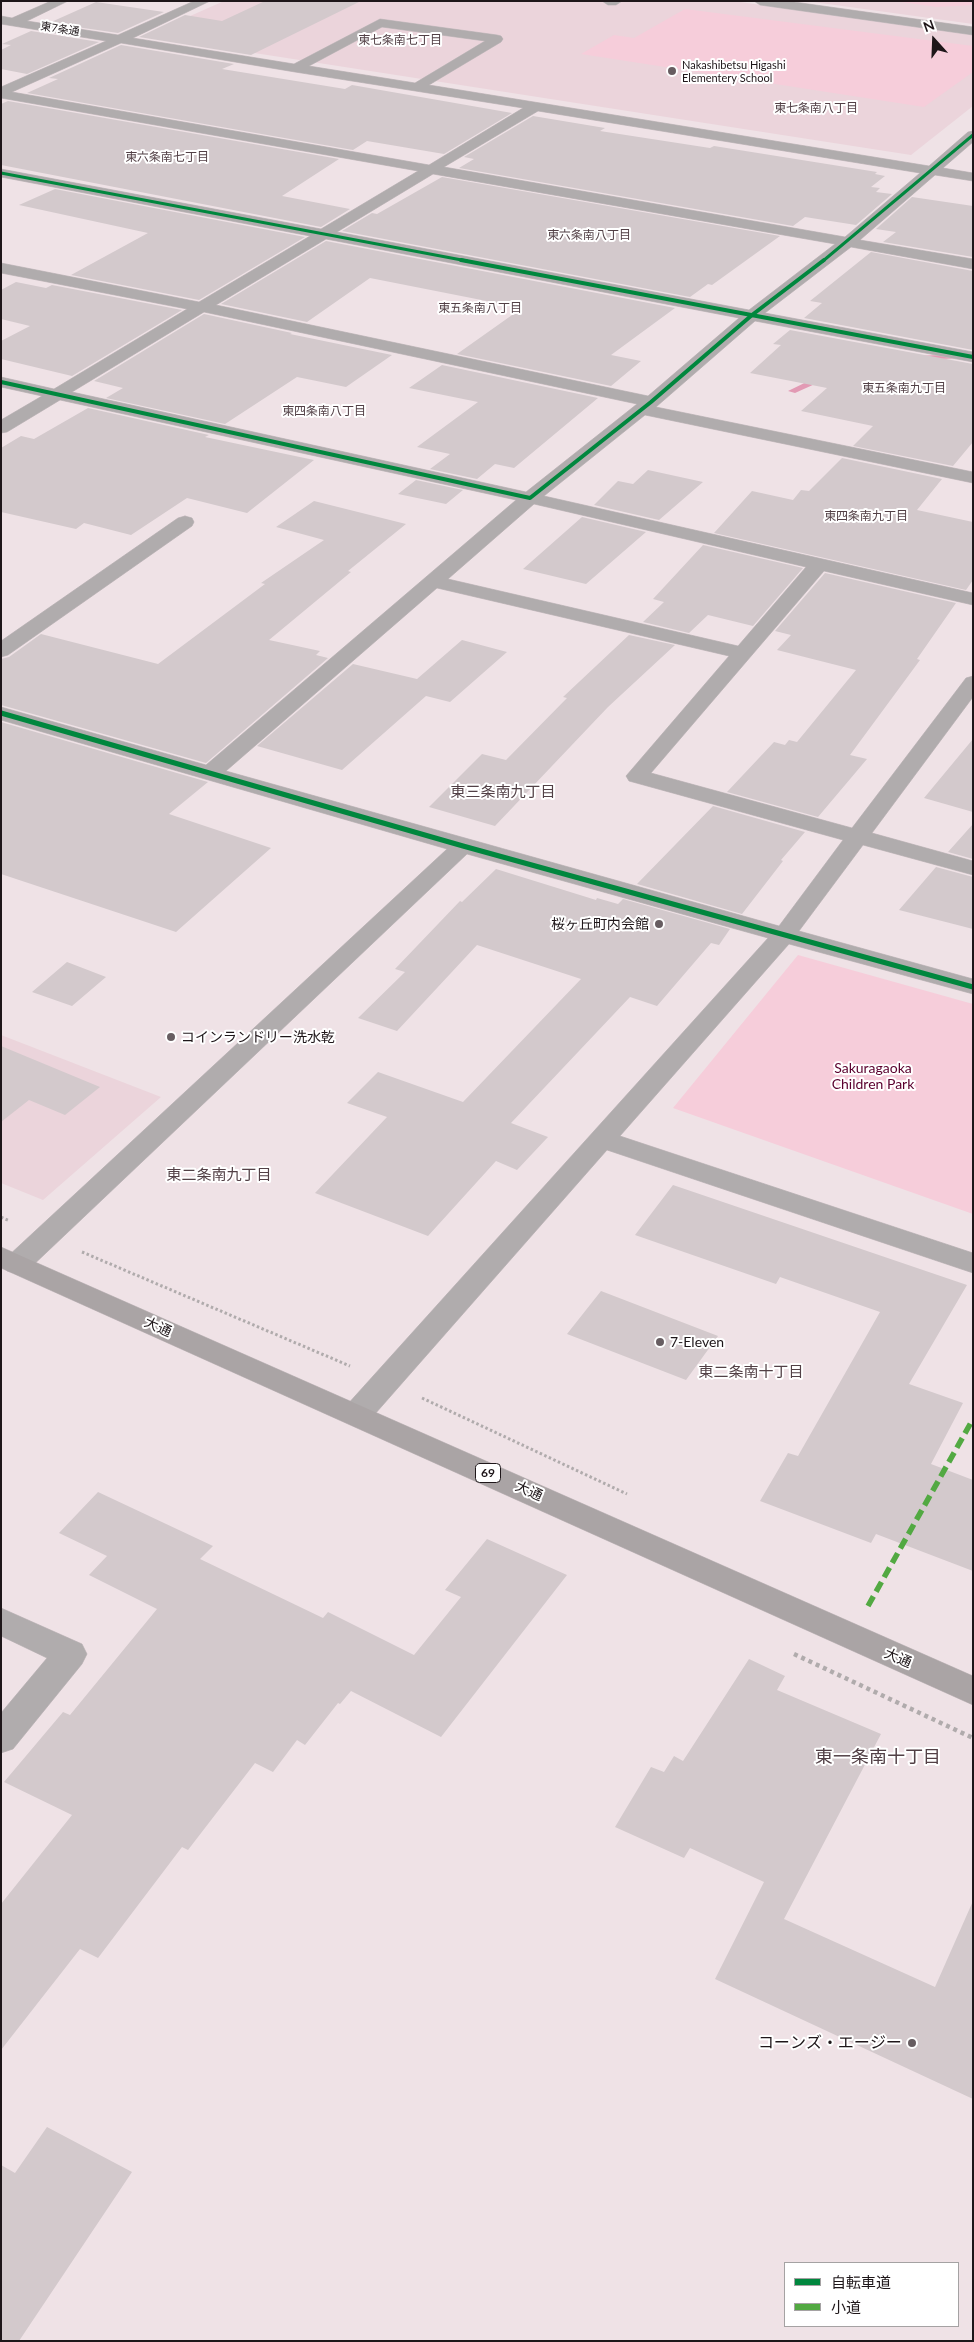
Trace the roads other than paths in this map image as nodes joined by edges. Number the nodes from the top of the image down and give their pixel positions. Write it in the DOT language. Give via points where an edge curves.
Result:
graph roads {
  1 [pos="62,1"];
  2 [pos="204,1"];
  3 [pos="608,1"];
  4 [pos="616,1"];
  5 [pos="760,1"];
  6 [pos="7,21"];
  7 [pos="973,31"];
  8 [pos="120,39"];
  9 [pos="304,50"];
  10 [pos="323,53"];
  11 [pos="295,68"];
  12 [pos="417,87"];
  13 [pos="1,93"];
  14 [pos="536,106"];
  15 [pos="973,135"];
  16 [pos="433,168"];
  17 [pos="931,170"];
  18 [pos="1,173"];
  19 [pos="973,177"];
  20 [pos="322,233"];
  21 [pos="848,242"];
  22 [pos="973,264"];
  23 [pos="1,268"];
  24 [pos="200,307"];
  25 [pos="752,315"];
  26 [pos="973,357"];
  27 [pos="1,382"];
  28 [pos="56,395"];
  29 [pos="646,405"];
  30 [pos="1,428"];
  31 [pos="973,478"];
  32 [pos="530,498"];
  33 [pos="185,522"];
  34 [pos="819,564"];
  35 [pos="433,581"];
  36 [pos="973,599"];
  37 [pos="1,651"];
  38 [pos="742,653"];
  39 [pos="973,682"];
  40 [pos="965,704"];
  41 [pos="1,713"];
  42 [pos="210,773"];
  43 [pos="858,836"];
  44 [pos="463,846"];
  45 [pos="973,868"];
  46 [pos="784,935"];
  47 [pos="973,987"];
  48 [pos="602,1139"];
  49 [pos="9,1261"];
  50 [pos="973,1263"];
  51 [pos="356,1414"];
  52 [pos="1,1621"];
  53 [pos="973,1691"];
  54 [pos="1,1739"];
  1 -- 6 [label="street"];
  2 -- 8 [label="street"];
  3 -- 4 [label="street"];
  5 -- 7 [label="street"];
  6 -- 8 [label="street, 東7条通"];
  8 -- 11 [label="street, 東7条通"];
  8 -- 13 [label="street"];
  9 -- 10 [label="street"];
  10 -- 11 [label="street"];
  10 -- 12 [label="street" via="380,23 496,39"];
  11 -- 12 [label="street, 東7条通"];
  12 -- 14 [label="street, 東7条通"];
  13 -- 16 [label="street"];
  14 -- 16 [label="street"];
  14 -- 17 [label="street, 東7条通"];
  15 -- 17 [label="street"];
  16 -- 20 [label="street"];
  16 -- 21 [label="street"];
  17 -- 19 [label="street, 東7条通"];
  17 -- 21 [label="street"];
  18 -- 20 [label="street"];
  20 -- 24 [label="street"];
  20 -- 25 [label="street"];
  21 -- 22 [label="street"];
  21 -- 25 [label="street"];
  23 -- 24 [label="street"];
  24 -- 28 [label="street"];
  24 -- 29 [label="street"];
  25 -- 26 [label="street"];
  25 -- 29 [label="street"];
  27 -- 28 [label="street"];
  28 -- 30 [label="street"];
  28 -- 32 [label="street"];
  29 -- 31 [label="street"];
  29 -- 32 [label="street"];
  32 -- 34 [label="street"];
  32 -- 35 [label="street"];
  33 -- 37 [label="street"];
  34 -- 36 [label="street"];
  34 -- 38 [label="street"];
  35 -- 38 [label="street"];
  35 -- 42 [label="street"];
  38 -- 43 [label="street" via="637,776"];
  39 -- 40 [label="street"];
  40 -- 43 [label="street"];
  41 -- 42 [label="street"];
  42 -- 44 [label="street"];
  43 -- 45 [label="street"];
  43 -- 46 [label="street"];
  44 -- 46 [label="street"];
  44 -- 49 [label="street" via="46,1237"];
  46 -- 47 [label="street"];
  46 -- 48 [label="street"];
  48 -- 50 [label="street"];
  48 -- 51 [label="street"];
  49 -- 51 [label="main road, 大通 / 69"];
  51 -- 53 [label="main road, 大通 / 69"];
  52 -- 54 [label="street" via="70,1654"];
}
